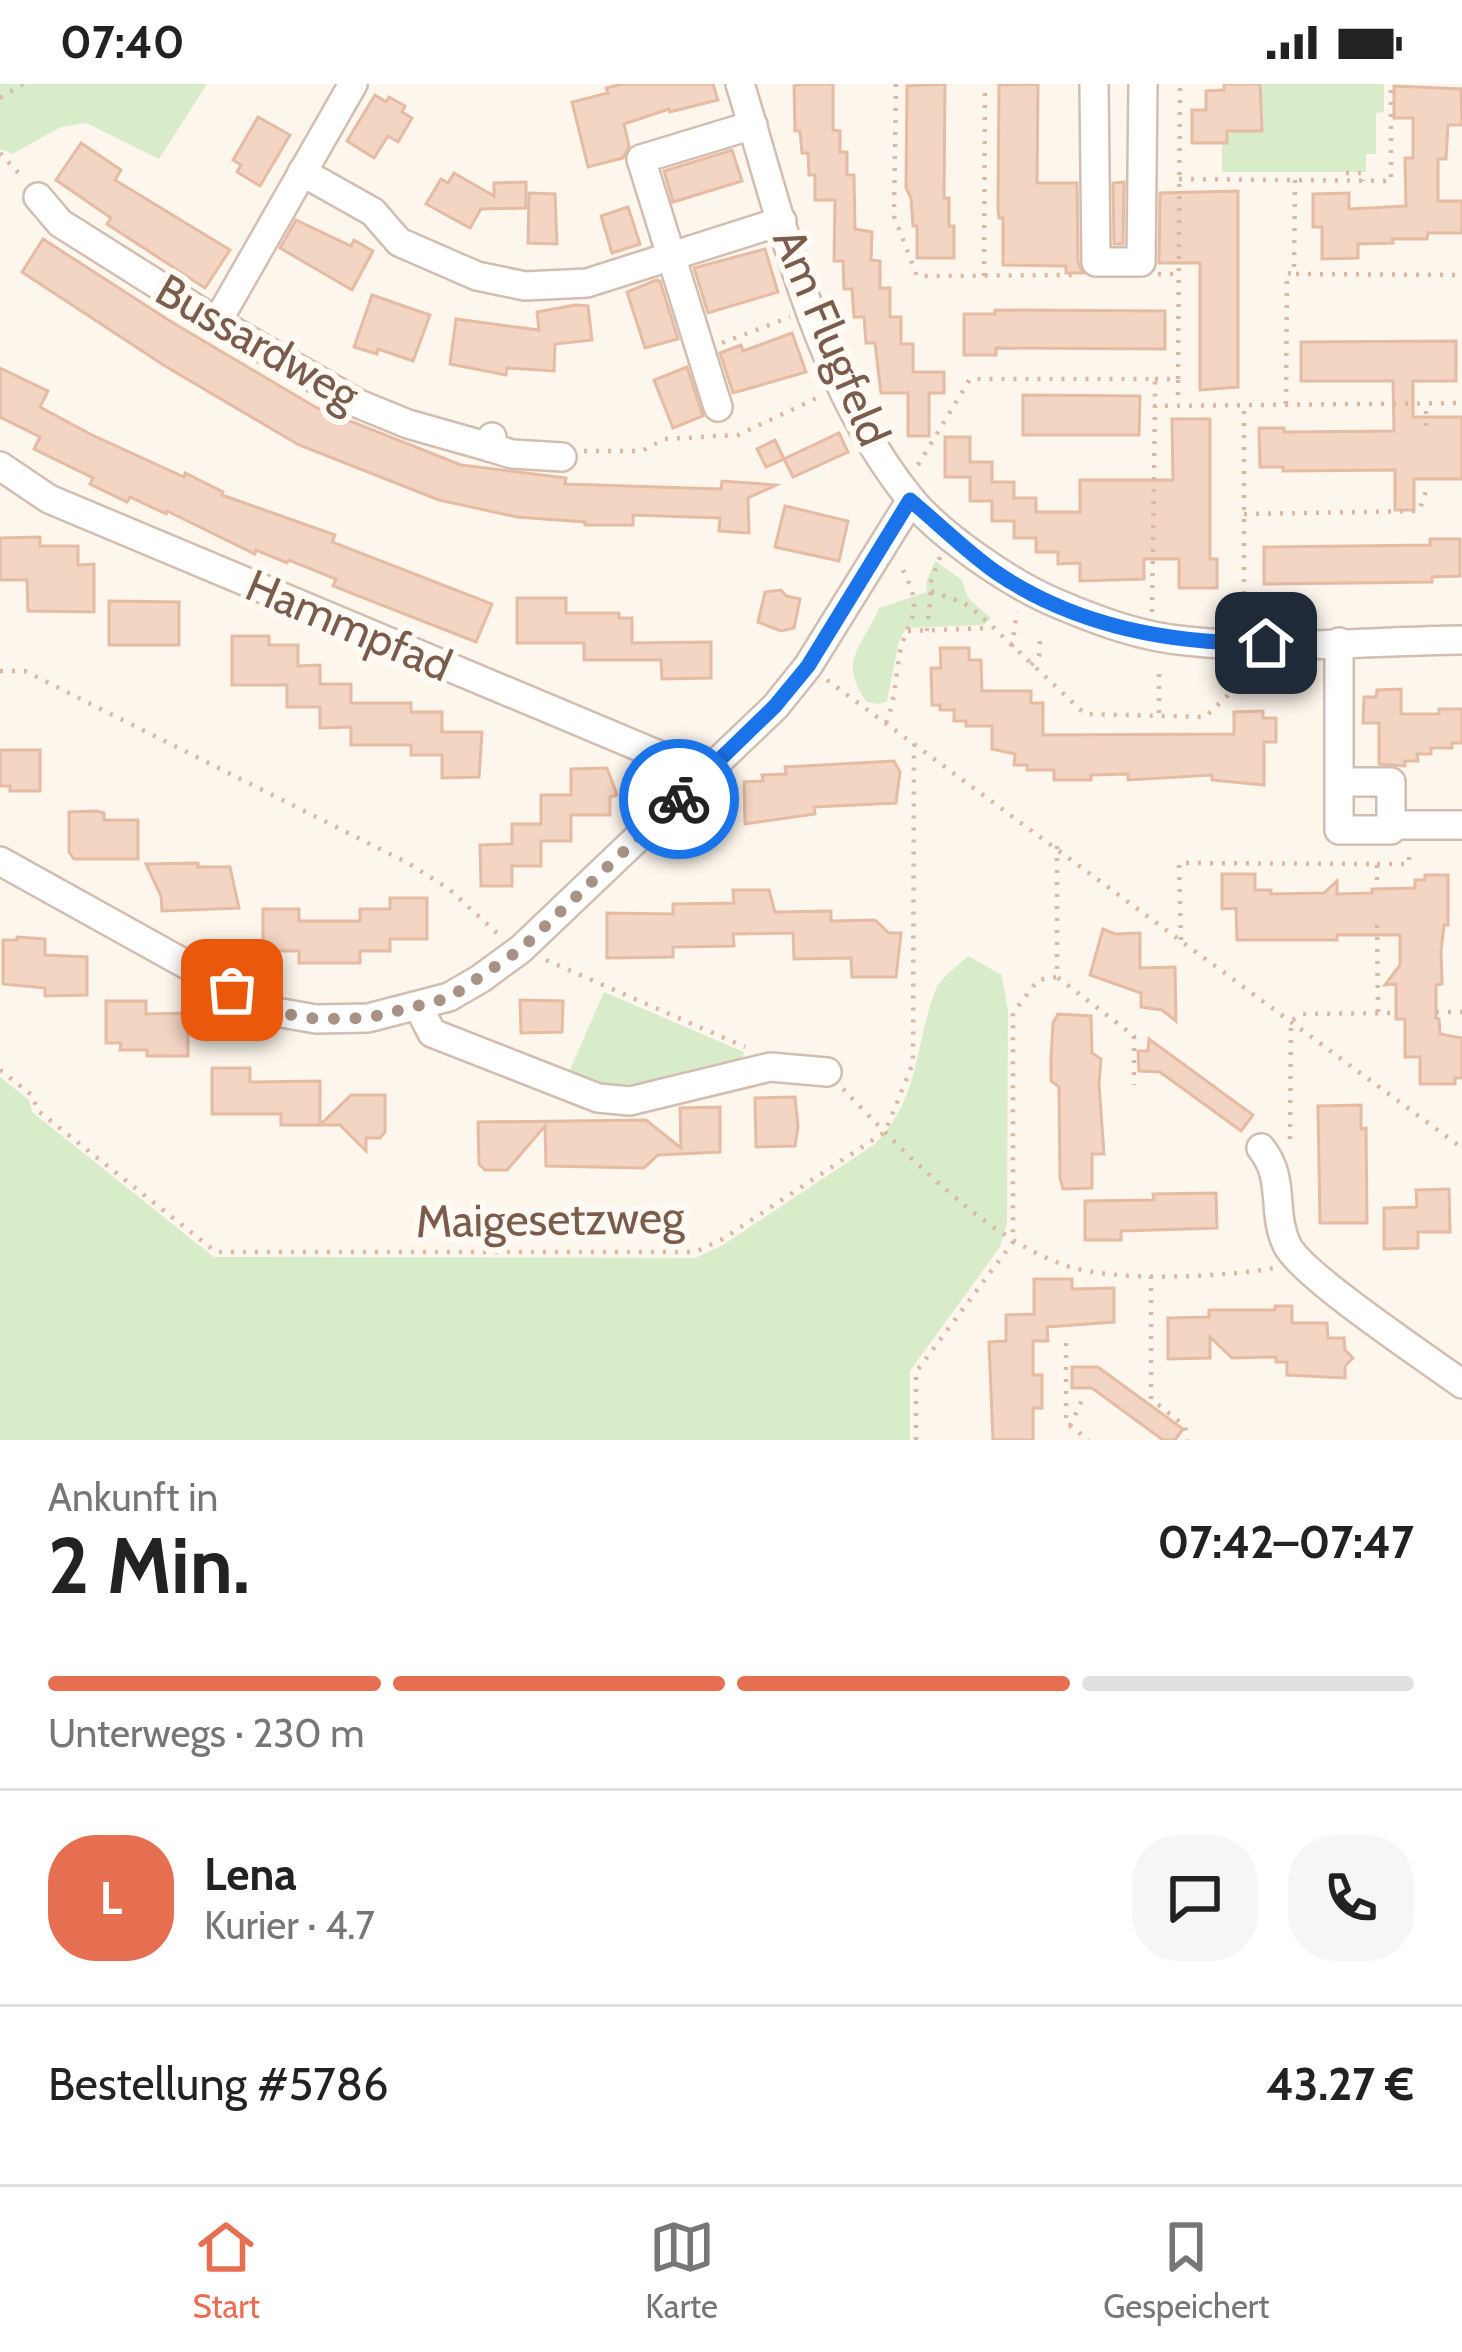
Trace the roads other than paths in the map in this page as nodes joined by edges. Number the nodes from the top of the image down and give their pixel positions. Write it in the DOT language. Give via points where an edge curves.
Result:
graph roads {
  1 [pos="353,84"];
  2 [pos="740,84"];
  3 [pos="1094,84"];
  4 [pos="1143,84"];
  5 [pos="753,125"];
  6 [pos="302,172"];
  7 [pos="1092,174"];
  8 [pos="1142,174"];
  9 [pos="38,197"];
  10 [pos="782,221"];
  11 [pos="671,257"];
  12 [pos="217,322"];
  13 [pos="718,407"];
  14 [pos="562,457"];
  15 [pos="0,466"];
  16 [pos="907,495"];
  17 [pos="1462,640"];
  18 [pos="1339,642"];
  19 [pos="704,774"];
  20 [pos="1339,782"];
  21 [pos="1391,825"];
  22 [pos="1462,825"];
  23 [pos="0,861"];
  24 [pos="419,1008"];
  25 [pos="827,1072"];
  26 [pos="1261,1148"];
  27 [pos="1462,1384"];
  1 -- 6 [label="street"];
  2 -- 5 [label="street, Am Flugfeld"];
  3 -- 7 [label="street"];
  4 -- 8 [label="street"];
  5 -- 10 [label="street, Am Flugfeld"];
  5 -- 11 [label="street" via="641,159"];
  6 -- 11 [label="street" via="373,212 400,242 477,277 554,287"];
  6 -- 12 [label="street"];
  7 -- 8 [label="street"];
  7 -- 8 [label="street" via="1096,262 1141,262"];
  9 -- 12 [label="street, Bussardweg" via="60,223"];
  10 -- 11 [label="street"];
  10 -- 16 [label="street, Am Flugfeld" via="842,387"];
  11 -- 13 [label="street"];
  12 -- 14 [label="street, Bussardweg" via="407,424 512,454"];
  15 -- 19 [label="street, Hammpfad" via="49,499"];
  16 -- 18 [label="street, Am Flugfeld" via="994,571 1111,626 1229,643"];
  16 -- 19 [label="street" via="808,666"];
  17 -- 18 [label="street, Am Flugfeld"];
  18 -- 20 [label="street"];
  19 -- 24 [label="street" via="521,949 449,998"];
  20 -- 21 [label="street" via="1391,782"];
  20 -- 21 [label="street" via="1339,830"];
  21 -- 22 [label="street"];
  23 -- 24 [label="street" via="270,1011 368,1018"];
  24 -- 25 [label="street" via="432,1033 598,1098 630,1100 770,1067"];
  26 -- 27 [label="street" via="1276,1173 1293,1256"];
}
